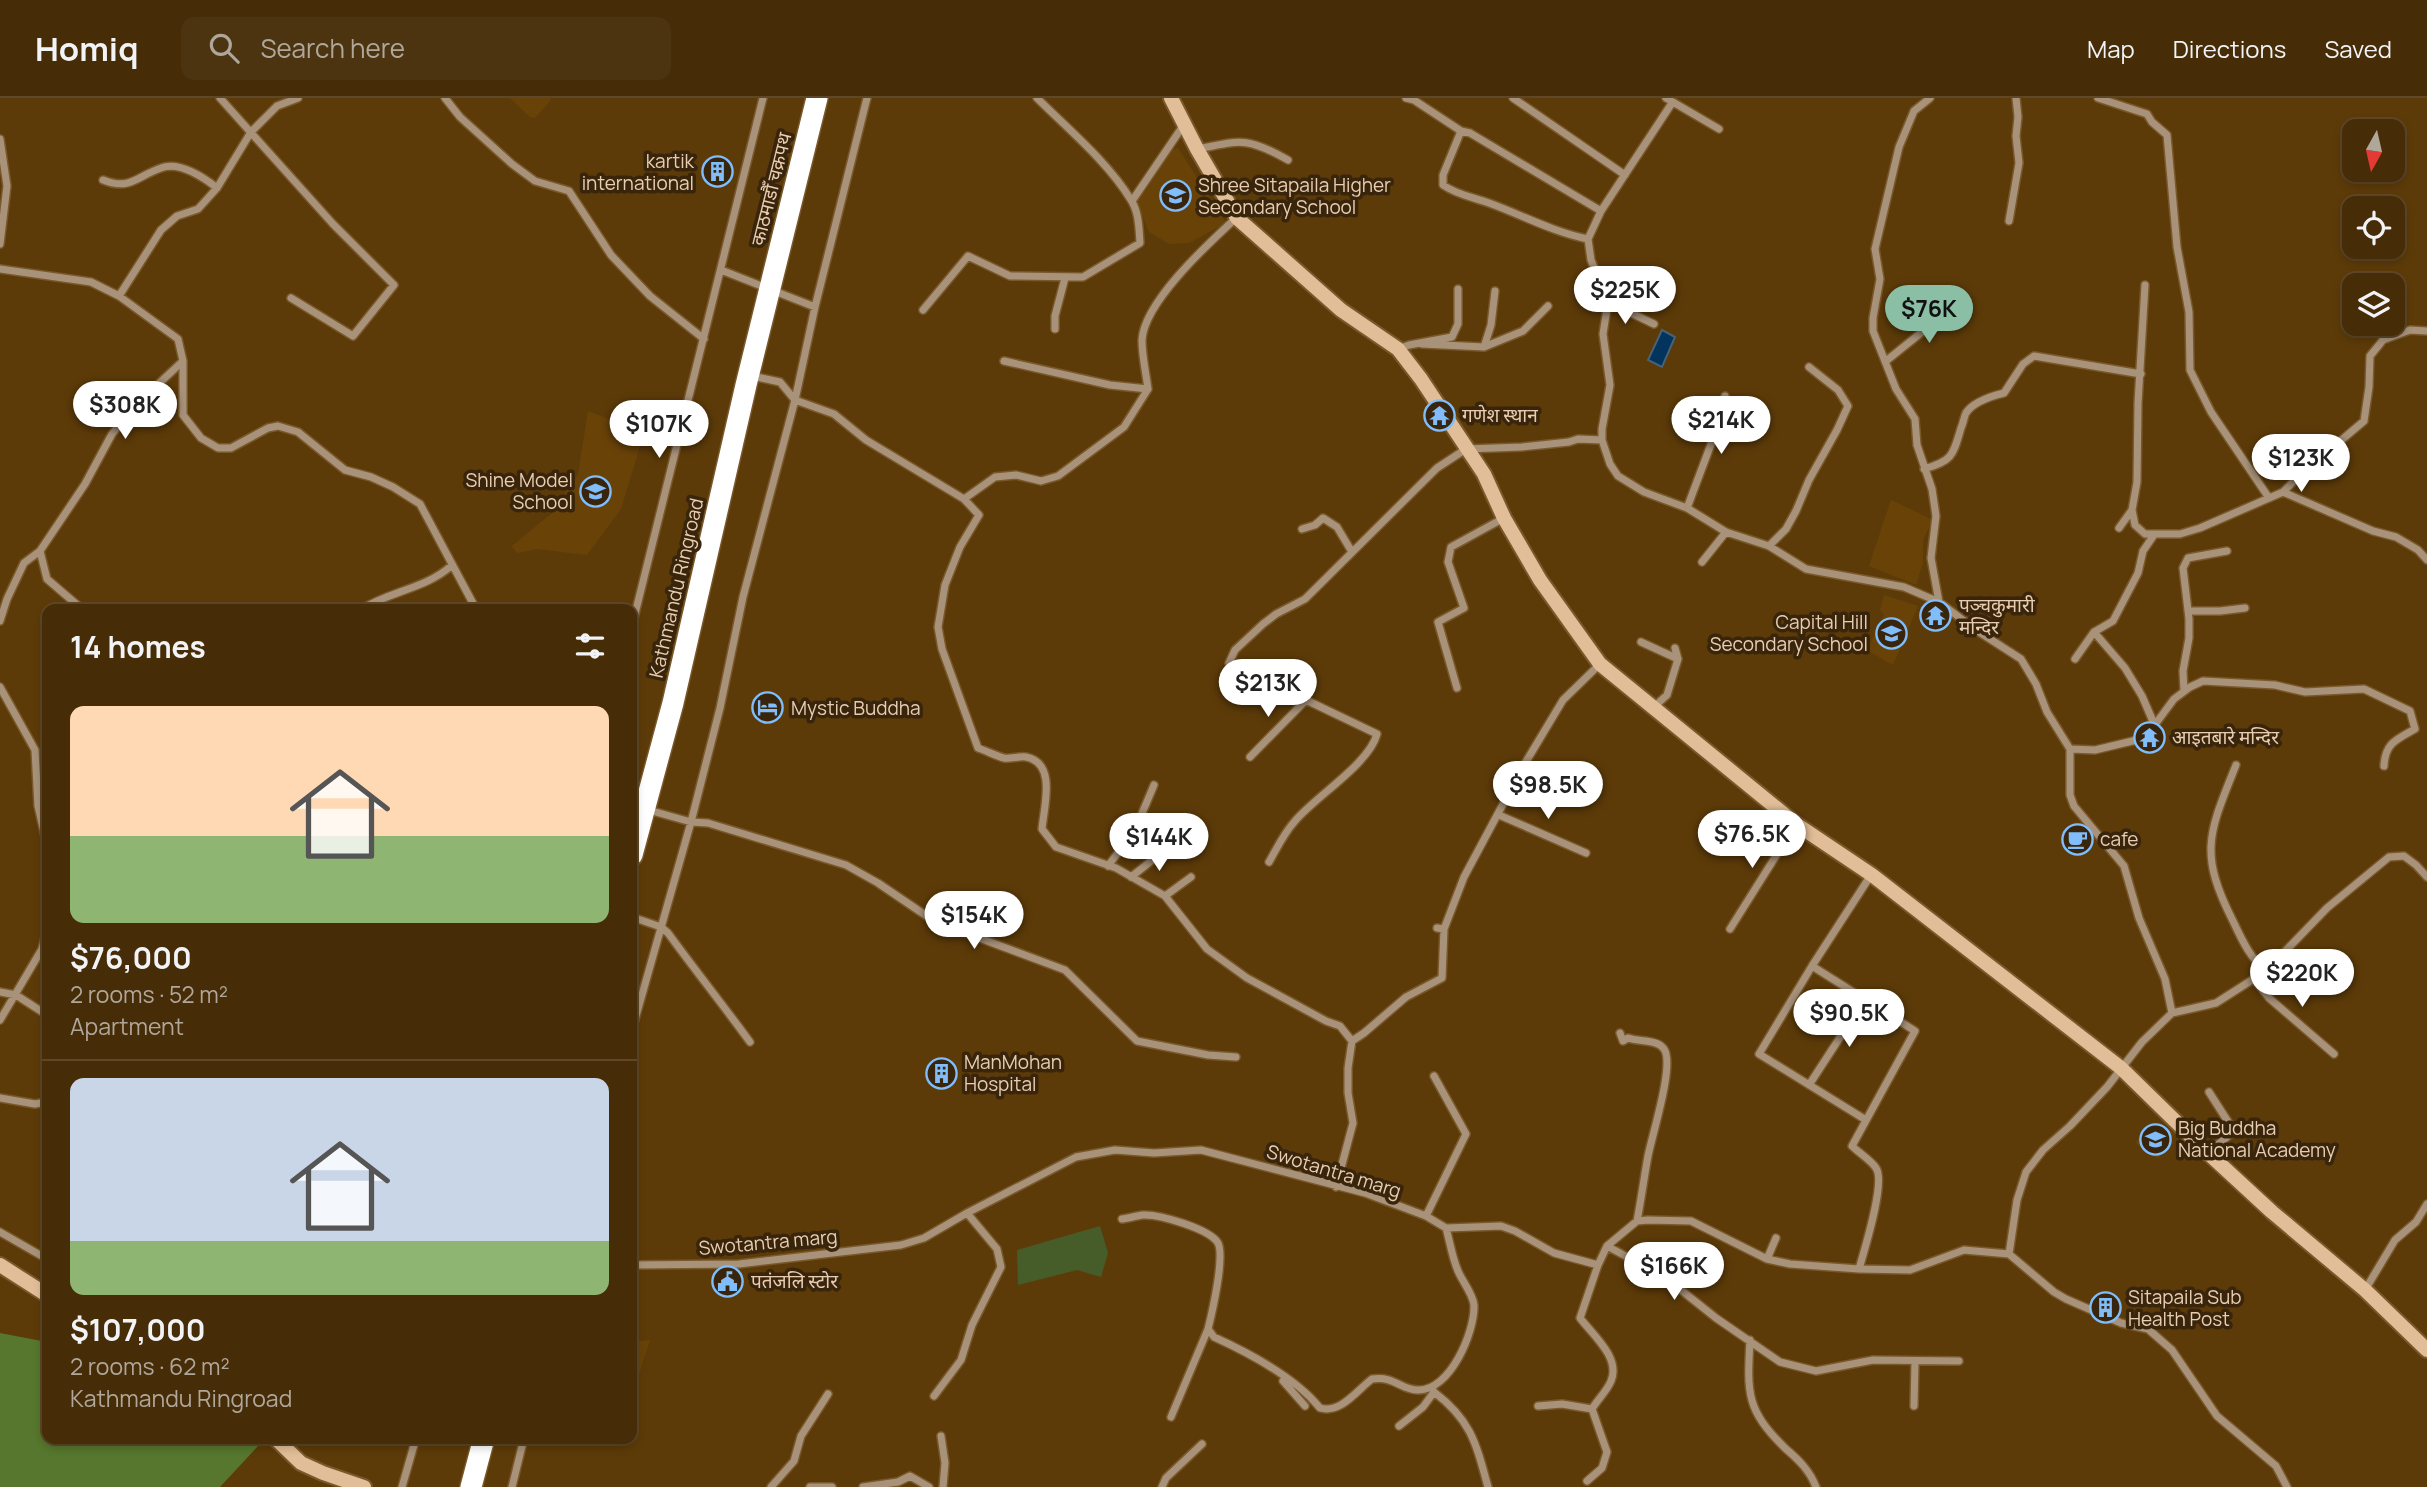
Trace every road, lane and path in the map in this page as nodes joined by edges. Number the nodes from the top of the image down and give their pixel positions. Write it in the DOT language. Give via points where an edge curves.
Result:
graph roads {
  1 [pos="220,98"];
  2 [pos="298,98"];
  3 [pos="445,98"];
  4 [pos="763,98"];
  5 [pos="817,98"];
  6 [pos="867,98"];
  7 [pos="1037,98"];
  8 [pos="1171,98"];
  9 [pos="1406,98"];
  10 [pos="1513,98"];
  11 [pos="1930,98"];
  12 [pos="2016,98"];
  13 [pos="2098,98"];
  14 [pos="1669,100"];
  15 [pos="1185,123"];
  16 [pos="1719,129"];
  17 [pos="251,131"];
  18 [pos="1461,131"];
  19 [pos="0,139"];
  20 [pos="1197,149"];
  21 [pos="1288,160"];
  22 [pos="1625,175"];
  23 [pos="103,180"];
  24 [pos="217,188"];
  25 [pos="1132,201"];
  26 [pos="1601,211"];
  27 [pos="1237,218"];
  28 [pos="2009,221"];
  29 [pos="1588,239"];
  30 [pos="0,244"];
  31 [pos="0,269"];
  32 [pos="721,270"];
  33 [pos="1065,278"];
  34 [pos="2145,285"];
  35 [pos="1458,289"];
  36 [pos="771,290"];
  37 [pos="1495,291"];
  38 [pos="119,296"];
  39 [pos="292,298"];
  40 [pos="1608,302"];
  41 [pos="1924,302"];
  42 [pos="1548,306"];
  43 [pos="815,307"];
  44 [pos="923,310"];
  45 [pos="1654,324"];
  46 [pos="1055,329"];
  47 [pos="2427,331"];
  48 [pos="704,340"];
  49 [pos="1422,344"];
  50 [pos="1484,347"];
  51 [pos="1398,349"];
  52 [pos="183,361"];
  53 [pos="1004,361"];
  54 [pos="1886,361"];
  55 [pos="1810,367"];
  56 [pos="2141,374"];
  57 [pos="748,375"];
  58 [pos="1148,389"];
  59 [pos="1725,396"];
  60 [pos="795,400"];
  61 [pos="1602,440"];
  62 [pos="1466,449"];
  63 [pos="1924,469"];
  64 [pos="2283,492"];
  65 [pos="2269,498"];
  66 [pos="964,499"];
  67 [pos="1687,508"];
  68 [pos="2132,510"];
  69 [pos="1504,518"];
  70 [pos="2119,528"];
  71 [pos="1302,529"];
  72 [pos="1726,532"];
  73 [pos="2154,535"];
  74 [pos="1769,546"];
  75 [pos="40,551"];
  76 [pos="2227,551"];
  77 [pos="1352,552"];
  78 [pos="2426,558"];
  79 [pos="1702,562"];
  80 [pos="451,566"];
  81 [pos="1939,602"];
  82 [pos="76,604"];
  83 [pos="370,604"];
  84 [pos="472,604"];
  85 [pos="637,606"];
  86 [pos="2245,608"];
  87 [pos="2188,611"];
  88 [pos="0,621"];
  89 [pos="1641,642"];
  90 [pos="1675,648"];
  91 [pos="1678,659"];
  92 [pos="1600,664"];
  93 [pos="0,688"];
  94 [pos="1457,688"];
  95 [pos="2184,691"];
  96 [pos="1307,700"];
  97 [pos="1654,707"];
  98 [pos="2155,726"];
  99 [pos="2070,749"];
  100 [pos="1250,757"];
  101 [pos="2236,765"];
  102 [pos="2384,766"];
  103 [pos="1154,785"];
  104 [pos="644,809"];
  105 [pos="1499,815"];
  106 [pos="691,822"];
  107 [pos="42,823"];
  108 [pos="1796,824"];
  109 [pos="637,836"];
  110 [pos="1170,846"];
  111 [pos="1586,853"];
  112 [pos="1269,862"];
  113 [pos="1108,866"];
  114 [pos="1872,875"];
  115 [pos="1131,877"];
  116 [pos="1191,877"];
  117 [pos="2427,877"];
  118 [pos="1165,896"];
  119 [pos="637,919"];
  120 [pos="661,927"];
  121 [pos="1730,929"];
  122 [pos="42,949"];
  123 [pos="1812,966"];
  124 [pos="2266,971"];
  125 [pos="2254,979"];
  126 [pos="0,992"];
  127 [pos="16,995"];
  128 [pos="1865,999"];
  129 [pos="42,1012"];
  130 [pos="637,1012"];
  131 [pos="2172,1013"];
  132 [pos="0,1020"];
  133 [pos="1620,1033"];
  134 [pos="1352,1041"];
  135 [pos="750,1042"];
  136 [pos="2334,1054"];
  137 [pos="1236,1057"];
  138 [pos="2122,1068"];
  139 [pos="1434,1076"];
  140 [pos="1809,1085"];
  141 [pos="2209,1092"];
  142 [pos="0,1098"];
  143 [pos="42,1103"];
  144 [pos="1866,1120"];
  145 [pos="2208,1153"];
  146 [pos="1336,1186"];
  147 [pos="2427,1204"];
  148 [pos="967,1213"];
  149 [pos="1426,1216"];
  150 [pos="1122,1219"];
  151 [pos="1637,1221"];
  152 [pos="1446,1228"];
  153 [pos="0,1232"];
  154 [pos="1776,1238"];
  155 [pos="1607,1246"];
  156 [pos="2009,1254"];
  157 [pos="42,1256"];
  158 [pos="1767,1259"];
  159 [pos="0,1265"];
  160 [pos="637,1265"];
  161 [pos="1598,1265"];
  162 [pos="1860,1269"];
  163 [pos="2365,1290"];
  164 [pos="42,1292"];
  165 [pos="1208,1329"];
  166 [pos="1750,1340"];
  167 [pos="2427,1350"];
  168 [pos="1959,1361"];
  169 [pos="1916,1362"];
  170 [pos="1273,1369"];
  171 [pos="1433,1390"];
  172 [pos="828,1394"];
  173 [pos="934,1396"];
  174 [pos="1305,1406"];
  175 [pos="1538,1406"];
  176 [pos="1914,1406"];
  177 [pos="1592,1409"];
  178 [pos="1171,1417"];
  179 [pos="1399,1426"];
  180 [pos="941,1436"];
  181 [pos="281,1444"];
  182 [pos="414,1444"];
  183 [pos="482,1444"];
  184 [pos="523,1444"];
  185 [pos="1202,1444"];
  186 [pos="1587,1481"];
  187 [pos="364,1487"];
  188 [pos="402,1487"];
  189 [pos="471,1487"];
  190 [pos="512,1487"];
  191 [pos="771,1487"];
  192 [pos="810,1487"];
  193 [pos="832,1487"];
  194 [pos="863,1487"];
  195 [pos="929,1487"];
  196 [pos="943,1487"];
  197 [pos="1162,1487"];
  198 [pos="1488,1487"];
  199 [pos="1816,1487"];
  200 [pos="2287,1487"];
  1 -- 17 [label="street"];
  2 -- 17 [label="street" via="276,106"];
  3 -- 48 [label="street" via="501,156 535,181 569,191 611,255 650,296"];
  4 -- 32 [label="street"];
  5 -- 36 [label="highway, काठमाडाैँ चक्रपथ"];
  6 -- 43 [label="street"];
  7 -- 25 [label="street" via="1098,158"];
  8 -- 15 [label="main road"];
  9 -- 18 [label="street"];
  10 -- 22 [label="street"];
  11 -- 54 [label="street" via="1914,111 1899,147 1875,249 1880,279 1874,331"];
  12 -- 28 [label="street" via="2019,163"];
  13 -- 65 [label="street" via="2147,114 2167,135 2176,247 2189,312 2190,370 2211,412"];
  14 -- 16 [label="street"];
  14 -- 22 [label="street"];
  15 -- 20 [label="main road"];
  15 -- 25 [label="street"];
  17 -- 24 [label="street"];
  17 -- 39 [label="street" via="394,285 353,336"];
  18 -- 26 [label="street"];
  18 -- 29 [label="street" via="1443,185"];
  19 -- 30 [label="street" via="7,186"];
  20 -- 21 [label="street" via="1248,141"];
  20 -- 27 [label="main road"];
  22 -- 26 [label="street"];
  23 -- 24 [label="street" via="131,184 163,167 201,175"];
  24 -- 38 [label="street" via="198,209 177,216 161,230"];
  25 -- 33 [label="street" via="1140,243 1083,277"];
  26 -- 29 [label="street"];
  27 -- 51 [label="main road" via="1341,310"];
  27 -- 58 [label="street" via="1156,302 1142,338"];
  29 -- 40 [label="street"];
  31 -- 38 [label="street" via="91,282"];
  32 -- 36 [label="street"];
  32 -- 48 [label="street"];
  33 -- 44 [label="street" via="1010,276 968,256"];
  33 -- 46 [label="street"];
  34 -- 56 [label="street"];
  35 -- 49 [label="street" via="1458,324 1452,337"];
  36 -- 43 [label="street"];
  36 -- 57 [label="highway, Kathmandu Ringroad"];
  37 -- 50 [label="street"];
  38 -- 52 [label="street" via="178,339"];
  40 -- 45 [label="street"];
  40 -- 61 [label="street" via="1603,334 1609,385"];
  41 -- 54 [label="street" via="1921,314 1927,328"];
  42 -- 50 [label="street" via="1523,331"];
  43 -- 60 [label="street"];
  47 -- 64 [label="street" via="2410,330 2383,340 2370,356 2364,421"];
  48 -- 85 [label="street"];
  49 -- 50 [label="street"];
  49 -- 51 [label="street"];
  51 -- 62 [label="main road"];
  52 -- 75 [label="street" via="112,434"];
  52 -- 80 [label="street" via="183,415 201,438 218,448 231,448 268,428 298,432 345,470 371,477 420,504"];
  53 -- 58 [label="street"];
  54 -- 63 [label="street" via="1896,389 1915,419"];
  55 -- 74 [label="street" via="1838,390 1848,406 1786,529"];
  56 -- 63 [label="street" via="2034,356 2023,364 2004,393 1983,399 1967,411 1952,456"];
  56 -- 68 [label="street"];
  57 -- 60 [label="street" via="780,382"];
  57 -- 104 [label="highway, Kathmandu Ringroad"];
  58 -- 66 [label="street" via="1124,427 1058,476 1041,481 1016,475 995,477"];
  59 -- 67 [label="street"];
  60 -- 66 [label="street" via="834,414 866,440"];
  60 -- 106 [label="street"];
  61 -- 62 [label="street"];
  61 -- 67 [label="street" via="1618,476 1644,492"];
  62 -- 69 [label="main road"];
  62 -- 77 [label="street" via="1437,468"];
  63 -- 81 [label="street" via="1936,516 1931,558"];
  64 -- 65 [label="street"];
  64 -- 78 [label="street" via="2396,537"];
  65 -- 73 [label="street" via="2200,528"];
  66 -- 113 [label="street" via="979,515 945,585 937,627 978,748 1006,758 1037,760 1046,777 1042,829 1056,847"];
  67 -- 72 [label="street"];
  68 -- 70 [label="street"];
  68 -- 73 [label="street" via="2135,525"];
  69 -- 92 [label="main road" via="1539,580"];
  69 -- 94 [label="street" via="1451,547 1448,562 1464,608 1438,621"];
  71 -- 77 [label="street" via="1323,518 1337,527"];
  72 -- 74 [label="street"];
  72 -- 79 [label="street"];
  73 -- 98 [label="street" via="2113,621 2094,632 2125,668"];
  74 -- 81 [label="street" via="1805,569 1904,587"];
  75 -- 82 [label="street" via="47,579"];
  75 -- 88 [label="street" via="24,563"];
  76 -- 87 [label="street" via="2188,558 2183,568"];
  77 -- 96 [label="street" via="1305,599 1263,624 1235,650 1229,663 1239,672"];
  80 -- 83 [label="street" via="432,581"];
  80 -- 84 [label="street"];
  81 -- 99 [label="street" via="2021,659"];
  86 -- 87 [label="street"];
  87 -- 95 [label="street"];
  89 -- 91 [label="street"];
  90 -- 91 [label="street"];
  91 -- 97 [label="street" via="1667,695"];
  92 -- 97 [label="main road"];
  92 -- 105 [label="street" via="1563,700"];
  93 -- 107 [label="street" via="35,750"];
  95 -- 98 [label="street"];
  95 -- 102 [label="street" via="2203,681 2275,685 2305,692 2364,690 2410,712 2413,720 2415,729 2391,741"];
  96 -- 100 [label="street"];
  96 -- 112 [label="street" via="1377,734 1363,757 1295,820"];
  97 -- 108 [label="main road"];
  98 -- 99 [label="street" via="2145,738 2095,750"];
  99 -- 131 [label="street" via="2074,806 2124,866 2139,918 2165,979"];
  101 -- 124 [label="street" via="2214,822 2211,866 2244,943"];
  103 -- 113 [label="street" via="1135,830"];
  104 -- 106 [label="street"];
  104 -- 109 [label="highway, Kathmandu Ringroad"];
  105 -- 111 [label="street"];
  105 -- 134 [label="street" via="1441,929 1442,978 1406,997"];
  106 -- 120 [label="street"];
  106 -- 137 [label="street" via="708,823 846,865 934,921 1065,970 1137,1041"];
  108 -- 114 [label="main road"];
  108 -- 121 [label="street"];
  110 -- 115 [label="street"];
  113 -- 115 [label="street"];
  114 -- 123 [label="street"];
  114 -- 138 [label="main road"];
  115 -- 118 [label="street"];
  116 -- 118 [label="street"];
  117 -- 124 [label="street" via="2404,856 2389,857 2327,908"];
  118 -- 134 [label="street" via="1208,949 1247,978 1340,1026"];
  119 -- 120 [label="street"];
  120 -- 130 [label="street"];
  120 -- 135 [label="street"];
  122 -- 127 [label="street"];
  123 -- 128 [label="street"];
  123 -- 140 [label="street" via="1759,1054"];
  124 -- 125 [label="street"];
  125 -- 131 [label="street" via="2216,1003"];
  125 -- 136 [label="street" via="2269,998"];
  126 -- 127 [label="street"];
  127 -- 129 [label="street"];
  127 -- 132 [label="street"];
  128 -- 140 [label="street"];
  128 -- 144 [label="street" via="1915,1031"];
  131 -- 138 [label="street"];
  133 -- 151 [label="street" via="1623,1041 1651,1041 1667,1052 1664,1090"];
  134 -- 146 [label="street" via="1348,1093 1353,1123"];
  138 -- 145 [label="main road"];
  138 -- 156 [label="street" via="2026,1172"];
  139 -- 149 [label="street" via="1466,1134"];
  140 -- 144 [label="street"];
  141 -- 145 [label="street" via="2234,1131"];
  142 -- 143 [label="street"];
  144 -- 162 [label="street" via="1852,1146 1877,1168 1879,1184"];
  145 -- 163 [label="main road"];
  146 -- 148 [label="street, Swotantra marg" via="1201,1150 1115,1150 1076,1157"];
  146 -- 149 [label="street, Swotantra marg"];
  147 -- 163 [label="street" via="2416,1222 2395,1240"];
  148 -- 160 [label="street, Swotantra marg" via="924,1238 901,1245 739,1264"];
  148 -- 173 [label="street" via="997,1249 1001,1267 972,1325 961,1360"];
  149 -- 152 [label="street, Swotantra marg"];
  150 -- 165 [label="street" via="1146,1215 1172,1221 1198,1228 1218,1244 1220,1257"];
  151 -- 155 [label="street"];
  151 -- 158 [label="street" via="1691,1221"];
  152 -- 161 [label="street" via="1501,1226 1554,1253"];
  152 -- 171 [label="street" via="1457,1269 1474,1303 1470,1331 1457,1362"];
  153 -- 157 [label="street"];
  154 -- 158 [label="street"];
  155 -- 161 [label="street"];
  155 -- 166 [label="street" via="1666,1278"];
  156 -- 162 [label="street" via="1964,1250 1910,1270"];
  156 -- 200 [label="street" via="2066,1299 2121,1323 2148,1329 2172,1350 2217,1416 2276,1466"];
  158 -- 162 [label="street"];
  159 -- 164 [label="main road"];
  161 -- 177 [label="street" via="1580,1318 1614,1362 1614,1372"];
  163 -- 167 [label="main road"];
  165 -- 170 [label="street" via="1214,1337"];
  165 -- 178 [label="street"];
  166 -- 169 [label="street" via="1780,1362 1816,1371 1873,1360"];
  166 -- 199 [label="street" via="1751,1404 1765,1428 1811,1474"];
  168 -- 169 [label="street"];
  169 -- 176 [label="street"];
  170 -- 171 [label="street" via="1325,1410 1338,1408 1372,1379 1392,1379 1406,1388"];
  170 -- 174 [label="street"];
  171 -- 179 [label="street" via="1423,1407"];
  171 -- 198 [label="street" via="1465,1422"];
  172 -- 191 [label="street" via="801,1436 794,1461"];
  175 -- 177 [label="street"];
  177 -- 186 [label="street" via="1607,1452 1602,1468"];
  180 -- 196 [label="street"];
  181 -- 187 [label="main road" via="301,1463"];
  182 -- 188 [label="street"];
  183 -- 189 [label="highway"];
  184 -- 190 [label="street"];
  185 -- 197 [label="street"];
  192 -- 193 [label="street"];
  194 -- 195 [label="street" via="909,1476"];
}
